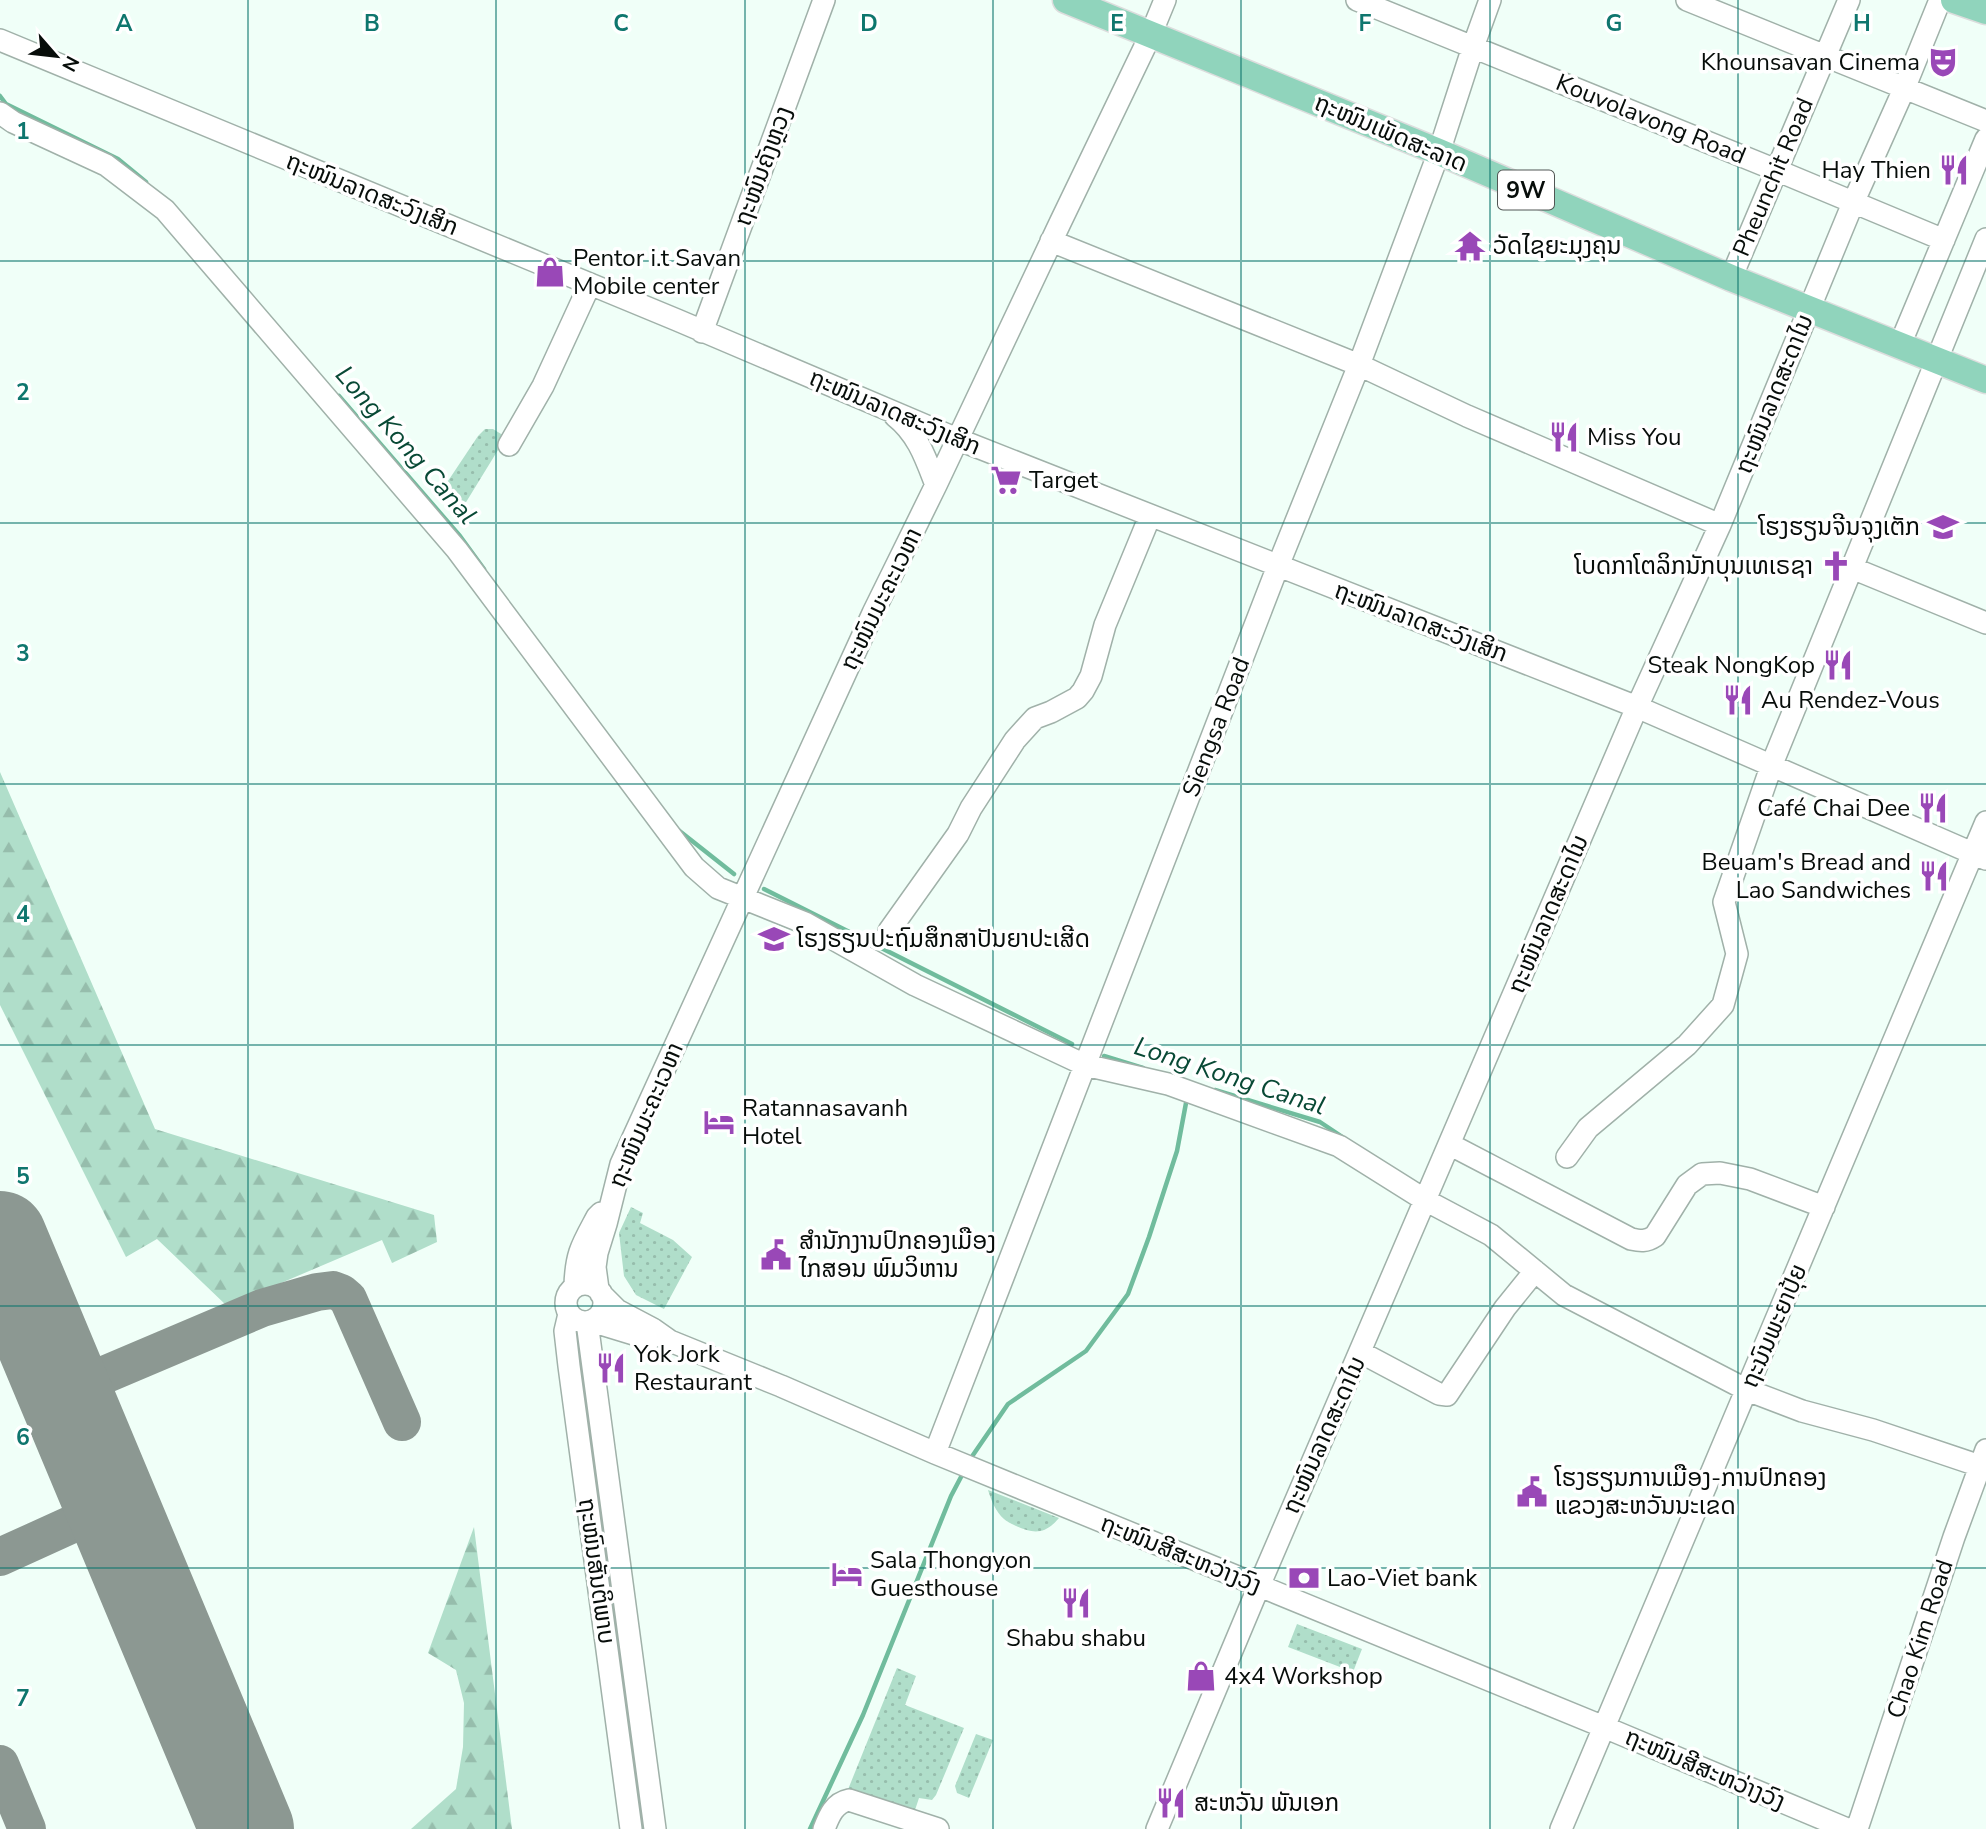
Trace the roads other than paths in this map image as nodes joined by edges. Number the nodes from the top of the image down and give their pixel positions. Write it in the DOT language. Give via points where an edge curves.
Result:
graph roads {
  1 [pos="824,0"];
  2 [pos="1066,0"];
  3 [pos="1165,0"];
  4 [pos="1357,0"];
  5 [pos="1490,0"];
  6 [pos="1686,0"];
  7 [pos="1849,0"];
  8 [pos="1940,0"];
  9 [pos="1954,0"];
  10 [pos="1382,5"];
  11 [pos="1986,12"];
  12 [pos="1151,34"];
  13 [pos="0,40"];
  14 [pos="1473,47"];
  15 [pos="1824,55"];
  16 [pos="1904,89"];
  17 [pos="0,113"];
  18 [pos="1986,121"];
  19 [pos="1986,139"];
  20 [pos="1439,152"];
  21 [pos="1776,170"];
  22 [pos="1853,203"];
  23 [pos="1944,240"];
  24 [pos="1051,241"];
  25 [pos="1984,250"];
  26 [pos="1731,278"];
  27 [pos="590,284"];
  28 [pos="1809,309"];
  29 [pos="702,331"];
  30 [pos="1899,346"];
  31 [pos="1938,360"];
  32 [pos="1359,365"];
  33 [pos="1986,380"];
  34 [pos="885,409"];
  35 [pos="957,439"];
  36 [pos="509,445"];
  37 [pos="936,485"];
  38 [pos="1150,516"];
  39 [pos="1720,525"];
  40 [pos="1278,566"];
  41 [pos="1852,568"];
  42 [pos="1986,623"];
  43 [pos="1637,707"];
  44 [pos="1772,764"];
  45 [pos="1986,822"];
  46 [pos="1979,857"];
  47 [pos="742,897"];
  48 [pos="889,931"];
  49 [pos="1085,1065"];
  50 [pos="1448,1144"];
  51 [pos="1567,1157"];
  52 [pos="1425,1200"];
  53 [pos="610,1204"];
  54 [pos="1824,1207"];
  55 [pos="1535,1271"];
  56 [pos="575,1286"];
  57 [pos="600,1292"];
  58 [pos="583,1319"];
  59 [pos="670,1341"];
  60 [pos="1360,1352"];
  61 [pos="1747,1390"];
  62 [pos="935,1453"];
  63 [pos="1984,1461"];
  64 [pos="1259,1586"];
  65 [pos="1604,1727"];
  66 [pos="631,1829"];
  67 [pos="655,1829"];
  68 [pos="824,1829"];
  69 [pos="938,1829"];
  70 [pos="1157,1829"];
  71 [pos="1561,1829"];
  72 [pos="1847,1829"];
  73 [pos="1857,1829"];
  1 -- 29 [label="street, ຖະໜົນຄັງຫຼວງ"];
  2 -- 12 [label="main road, ຖະໜົນເພັດສະລາດ / 9W"];
  3 -- 12 [label="street, ຖະໜົນມະຄະເວຫາ"];
  4 -- 10 [label="street, Kouvolavong Road"];
  5 -- 14 [label="street, Siengsa Road"];
  6 -- 15 [label="street"];
  7 -- 15 [label="street, Pheunchit Road"];
  8 -- 16 [label="street, ຖະໜົນລາດສະດາໄນ"];
  9 -- 11 [label="main road"];
  10 -- 14 [label="street, Kouvolavong Road"];
  12 -- 20 [label="main road, ຖະໜົນເພັດສະລາດ / 9W"];
  12 -- 24 [label="street, ຖະໜົນມະຄະເວຫາ"];
  13 -- 27 [label="street, ຖະໜົນລາດສະວົງເສິກ"];
  14 -- 20 [label="street, Siengsa Road"];
  14 -- 21 [label="street, Kouvolavong Road"];
  15 -- 16 [label="street"];
  15 -- 21 [label="street, Pheunchit Road"];
  16 -- 18 [label="street"];
  16 -- 22 [label="street, ຖະໜົນລາດສະດາໄນ"];
  17 -- 47 [label="street" via="106,165 165,210 457,550 694,867 718,888"];
  19 -- 23 [label="street"];
  20 -- 26 [label="main road, ຖະໜົນເພັດສະລາດ / 9W"];
  20 -- 32 [label="street, Siengsa Road"];
  21 -- 22 [label="street, Kouvolavong Road"];
  21 -- 26 [label="street, Pheunchit Road"];
  22 -- 23 [label="street, Kouvolavong Road"];
  22 -- 28 [label="street, ຖະໜົນລາດສະດາໄນ"];
  23 -- 30 [label="street"];
  24 -- 32 [label="street"];
  24 -- 35 [label="street, ຖະໜົນມະຄະເວຫາ"];
  25 -- 31 [label="street"];
  26 -- 28 [label="main road, ຖະໜົນເພັດສະລາດ / 9W"];
  27 -- 29 [label="street, ຖະໜົນລາດສະວົງເສິກ"];
  27 -- 36 [label="street" via="543,386"];
  28 -- 30 [label="main road, ຖະໜົນເພັດສະລາດ / 9W"];
  28 -- 39 [label="street, ຖະໜົນລາດສະດາໄນ"];
  29 -- 34 [label="street, ຖະໜົນລາດສະວົງເສິກ"];
  30 -- 31 [label="main road, ຖະໜົນເພັດສະລາດ / 9W"];
  31 -- 33 [label="main road, ຖະໜົນເພັດສະລາດ / 9W"];
  31 -- 41 [label="street"];
  32 -- 39 [label="street"];
  32 -- 40 [label="street, Siengsa Road"];
  34 -- 35 [label="street, ຖະໜົນລາດສະວົງເສິກ"];
  34 -- 37 [label="street" via="918,443"];
  35 -- 37 [label="street, ຖະໜົນມະຄະເວຫາ"];
  35 -- 38 [label="street, ຖະໜົນລາດສະວົງເສິກ"];
  37 -- 47 [label="street, ຖະໜົນມະຄະເວຫາ"];
  38 -- 40 [label="street, ຖະໜົນລາດສະວົງເສິກ"];
  38 -- 48 [label="street" via="1083,691 1035,718 1015,740 958,834"];
  39 -- 43 [label="street, ຖະໜົນລາດສະດາໄນ"];
  40 -- 43 [label="street, ຖະໜົນລາດສະວົງເສິກ"];
  40 -- 49 [label="street, Siengsa Road"];
  41 -- 42 [label="street"];
  41 -- 44 [label="street"];
  43 -- 44 [label="street, ຖະໜົນລາດສະວົງເສິກ"];
  43 -- 50 [label="street, ຖະໜົນລາດສະດາໄນ"];
  44 -- 46 [label="street, ຖະໜົນລາດສະວົງເສິກ"];
  44 -- 51 [label="street" via="1724,902 1737,954 1723,1005 1687,1045 1588,1128"];
  45 -- 46 [label="street, ຖະນົນພະຍາປຸ້ຍ"];
  46 -- 54 [label="street, ຖະນົນພະຍາປຸ້ຍ"];
  47 -- 49 [label="street" via="804,923 915,985"];
  47 -- 53 [label="street, ຖະໜົນມະຄະເວຫາ" via="621,1164"];
  49 -- 52 [label="street" via="1168,1084 1339,1146"];
  49 -- 62 [label="street, Siengsa Road"];
  50 -- 52 [label="street, ຖະໜົນລາດສະດາໄນ"];
  50 -- 54 [label="street" via="1641,1241 1655,1236 1687,1185 1702,1174 1720,1172 1750,1179"];
  52 -- 55 [label="street" via="1491,1235"];
  52 -- 60 [label="street, ຖະໜົນລາດສະດາໄນ"];
  53 -- 56 [label="street" via="597,1217 578,1254"];
  53 -- 57 [label="street, ຖະໜົນມະຄະເວຫາ" via="595,1268"];
  54 -- 61 [label="street, ຖະນົນພະຍາປຸ້ຍ"];
  55 -- 60 [label="street" via="1447,1395"];
  55 -- 61 [label="street" via="1564,1295"];
  56 -- 57 [label="street" via="587,1284"];
  56 -- 58 [label="street" via="565,1302"];
  57 -- 58 [label="street" via="601,1312"];
  57 -- 59 [label="street" via="617,1310"];
  58 -- 59 [label="street"];
  58 -- 66 [label="street, ຖະໜົນສັນຕິພາບ" via="565,1331"];
  58 -- 67 [label="street, ຖະໜົນສັນຕິພາບ"];
  59 -- 62 [label="street, ຖະໜົນສີສະຫວ່າງວົງ"];
  60 -- 64 [label="street, ຖະໜົນລາດສະດາໄນ"];
  61 -- 63 [label="street" via="1802,1411"];
  61 -- 65 [label="street, ຖະນົນພະຍາປຸ້ຍ"];
  62 -- 64 [label="street, ຖະໜົນສີສະຫວ່າງວົງ"];
  63 -- 73 [label="street, Chao Kim Road"];
  64 -- 65 [label="street, ຖະໜົນສີສະຫວ່າງວົງ"];
  64 -- 70 [label="street, ຖະໜົນລາດສະດາໄນ"];
  65 -- 71 [label="street, ຖະນົນພະຍາປຸ້ຍ"];
  65 -- 72 [label="street, ຖະໜົນສີສະຫວ່າງວົງ"];
  68 -- 69 [label="street" via="831,1812 841,1801 849,1800"];
}
